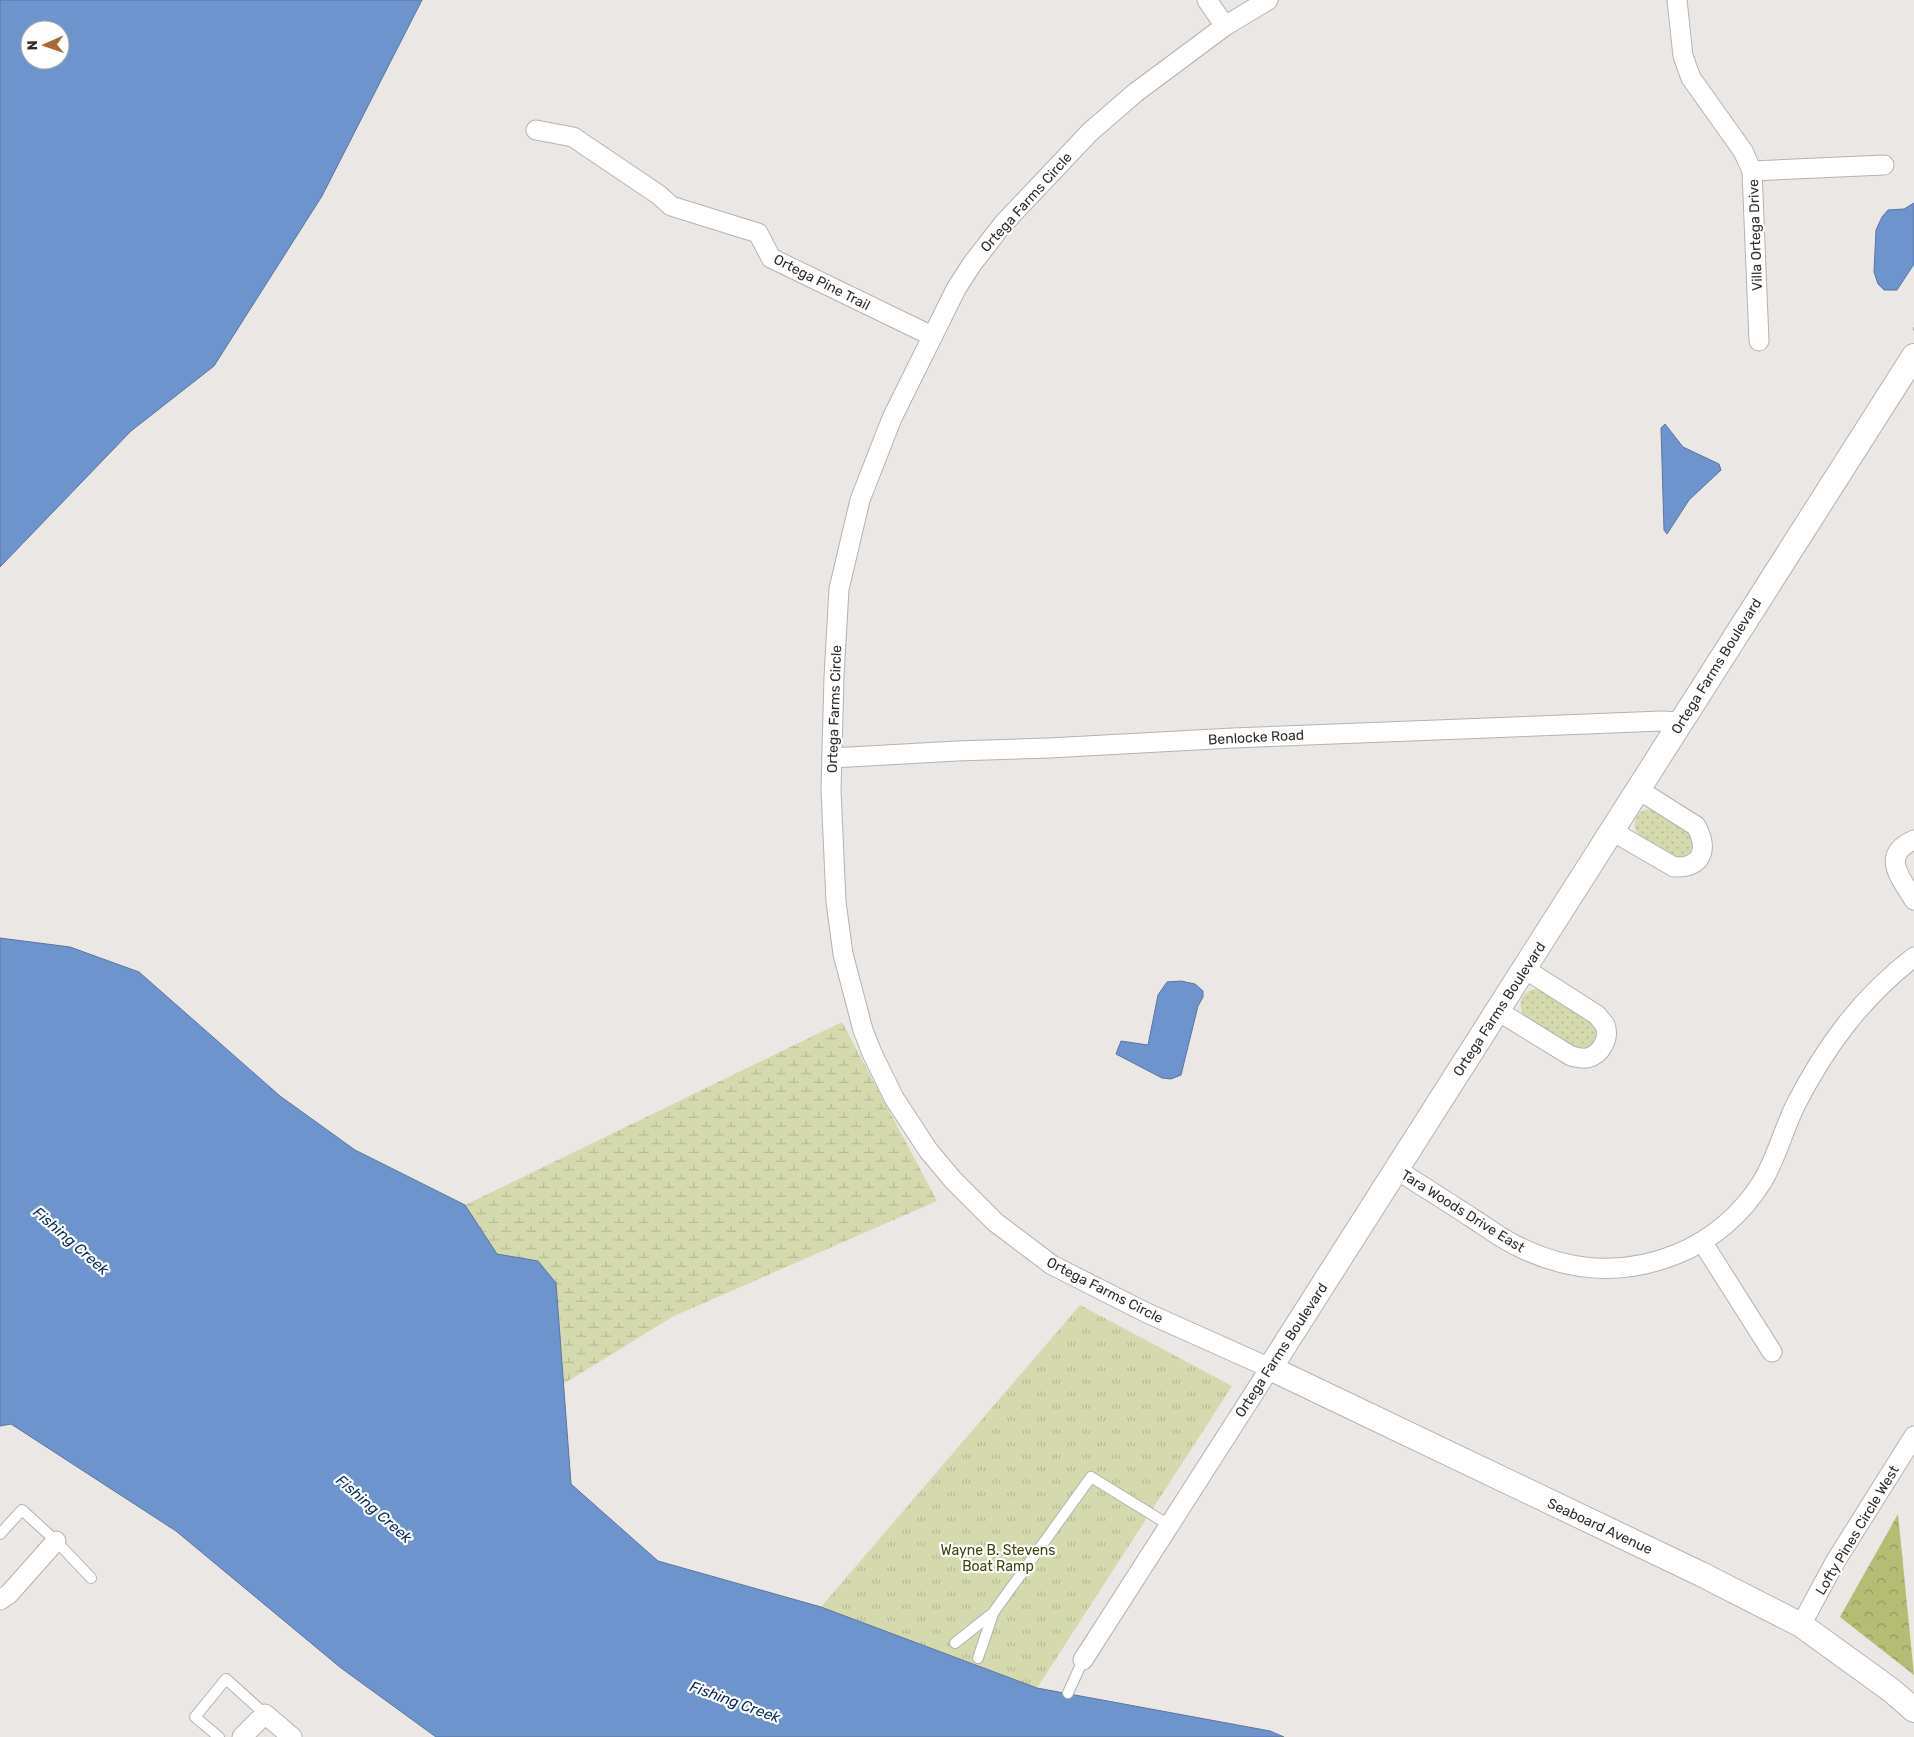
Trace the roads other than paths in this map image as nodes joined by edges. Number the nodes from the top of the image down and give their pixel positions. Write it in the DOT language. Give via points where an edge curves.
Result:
graph roads {
  1 [pos="1207,0"];
  2 [pos="1268,0"];
  3 [pos="1677,0"];
  4 [pos="1225,26"];
  5 [pos="536,130"];
  6 [pos="1884,165"];
  7 [pos="1752,171"];
  8 [pos="932,336"];
  9 [pos="1759,341"];
  10 [pos="1914,356"];
  11 [pos="1680,722"];
  12 [pos="832,758"];
  13 [pos="1638,790"];
  14 [pos="1612,831"];
  15 [pos="1914,840"];
  16 [pos="1914,900"];
  17 [pos="1914,958"];
  18 [pos="1525,969"];
  19 [pos="1498,1010"];
  20 [pos="1396,1169"];
  21 [pos="1703,1243"];
  22 [pos="1772,1352"];
  23 [pos="1270,1368"];
  24 [pos="1914,1436"];
  25 [pos="1169,1525"];
  26 [pos="0,1534"];
  27 [pos="56,1541"];
  28 [pos="91,1578"];
  29 [pos="3,1593"];
  30 [pos="993,1613"];
  31 [pos="1801,1626"];
  32 [pos="955,1643"];
  33 [pos="978,1658"];
  34 [pos="1083,1660"];
  35 [pos="1068,1694"];
  36 [pos="1914,1710"];
  37 [pos="265,1714"];
  38 [pos="219,1737"];
  39 [pos="242,1737"];
  40 [pos="292,1737"];
  1 -- 4 [label="street"];
  2 -- 4 [label="street, Ortega Farms Circle"];
  3 -- 7 [label="street, Villa Ortega Drive" via="1683,56 1691,78 1744,151"];
  4 -- 8 [label="street, Ortega Farms Circle" via="1135,93 1090,132 1003,224 972,264"];
  5 -- 8 [label="street, Ortega Pine Trail" via="573,137 671,206 758,233 771,258"];
  6 -- 7 [label="street"];
  7 -- 9 [label="street, Villa Ortega Drive"];
  8 -- 12 [label="street, Ortega Farms Circle" via="892,418 860,500 839,589"];
  10 -- 11 [label="street, Ortega Farms Boulevard"];
  11 -- 12 [label="street, Benlocke Road" via="1233,738"];
  11 -- 13 [label="street, Ortega Farms Boulevard"];
  12 -- 23 [label="street, Ortega Farms Circle" via="836,902 843,954 872,1054 914,1131 953,1180 995,1222 1052,1265 1147,1313"];
  13 -- 14 [label="street, Ortega Farms Boulevard"];
  13 -- 14 [label="street" via="1696,826 1701,836 1700,858 1693,865 1674,867"];
  14 -- 18 [label="street, Ortega Farms Boulevard"];
  15 -- 16 [label="street" via="1901,847 1895,856 1895,864"];
  17 -- 21 [label="street, Tara Woods Drive East" via="1862,1004 1827,1049 1795,1106 1762,1182 1723,1227"];
  18 -- 19 [label="street, Ortega Farms Boulevard"];
  18 -- 19 [label="street" via="1605,1024 1602,1048 1585,1058 1571,1056"];
  19 -- 20 [label="street, Ortega Farms Boulevard"];
  20 -- 21 [label="street, Tara Woods Drive East" via="1516,1246 1578,1267 1611,1269 1640,1266"];
  20 -- 23 [label="street, Ortega Farms Boulevard"];
  21 -- 22 [label="street"];
  23 -- 25 [label="street, Ortega Farms Boulevard"];
  23 -- 31 [label="street, Seaboard Avenue" via="1692,1569"];
  24 -- 31 [label="street, Lofty Pines Circle West" via="1835,1562"];
  25 -- 30 [label="lane" via="1091,1477"];
  25 -- 34 [label="street, Ortega Farms Boulevard"];
  26 -- 27 [label="lane" via="22,1510"];
  27 -- 28 [label="lane"];
  27 -- 29 [label="street"];
  30 -- 32 [label="lane"];
  30 -- 33 [label="lane"];
  31 -- 36 [label="street, Seaboard Avenue"];
  34 -- 35 [label="lane"];
  37 -- 38 [label="lane" via="226,1679 195,1717"];
  37 -- 39 [label="street"];
  37 -- 40 [label="street"];
}
